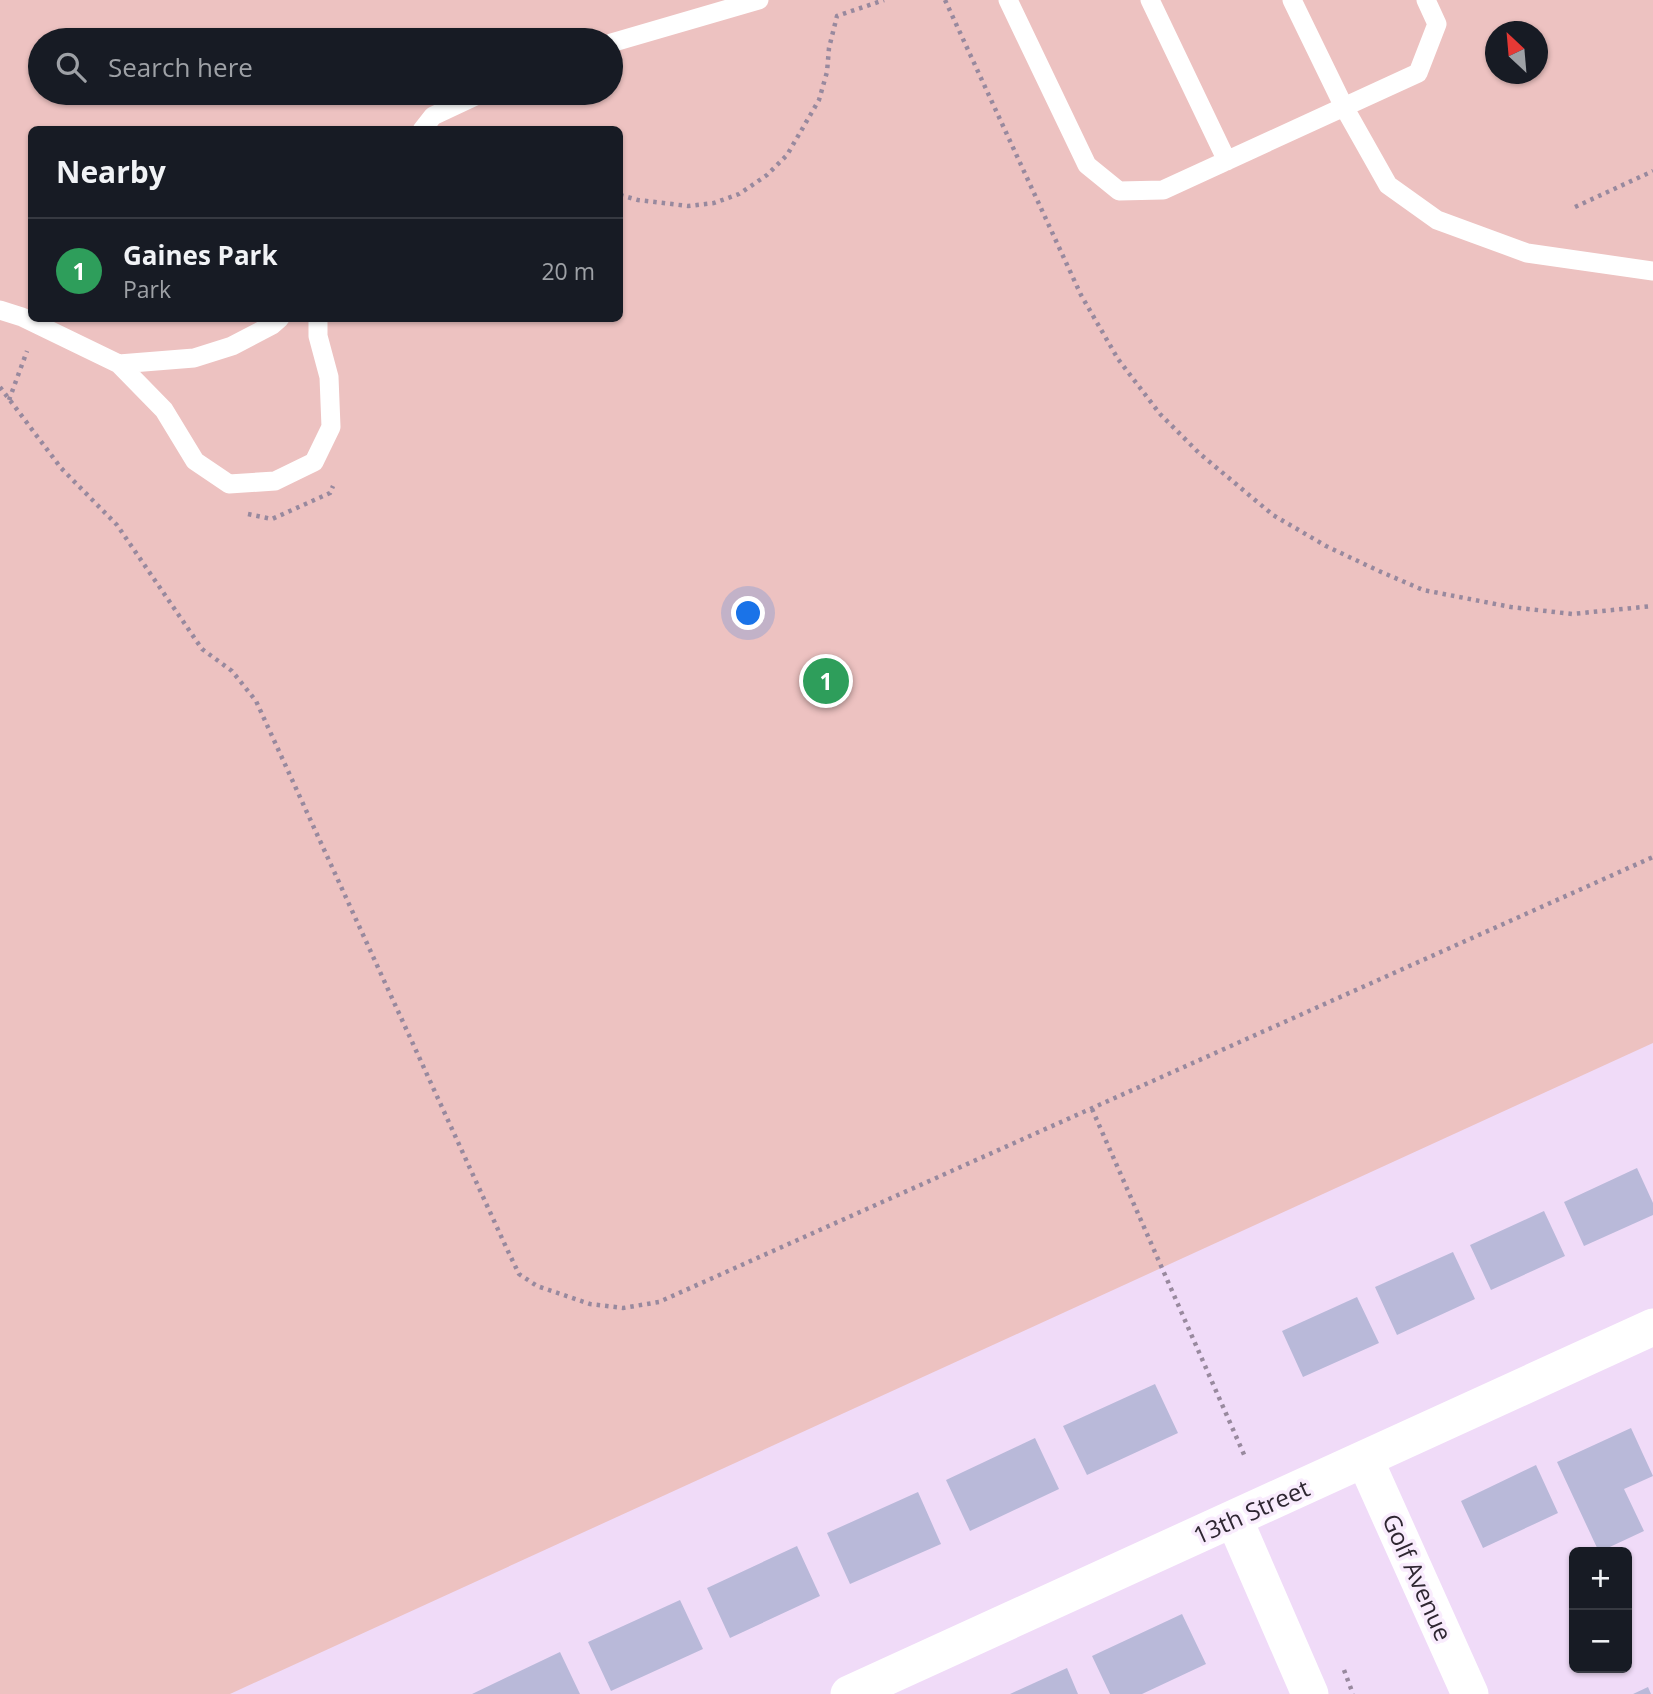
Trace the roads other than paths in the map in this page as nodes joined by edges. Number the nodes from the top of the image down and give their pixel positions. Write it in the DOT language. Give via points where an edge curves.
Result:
graph roads {
  1 [pos="759,0"];
  2 [pos="1008,0"];
  3 [pos="1150,0"];
  4 [pos="1292,0"];
  5 [pos="1426,0"];
  6 [pos="623,40"];
  7 [pos="456,105"];
  8 [pos="1344,107"];
  9 [pos="425,126"];
  10 [pos="1227,161"];
  11 [pos="1653,271"];
  12 [pos="0,310"];
  13 [pos="28,320"];
  14 [pos="32,322"];
  15 [pos="275,322"];
  16 [pos="318,322"];
  17 [pos="119,364"];
  18 [pos="1653,1327"];
  19 [pos="1365,1460"];
  20 [pos="1234,1519"];
  21 [pos="849,1694"];
  22 [pos="1310,1694"];
  23 [pos="1470,1694"];
  1 -- 6 [label="lane"];
  2 -- 10 [label="lane" via="1087,165 1119,191 1163,190"];
  3 -- 10 [label="lane"];
  4 -- 8 [label="lane"];
  5 -- 8 [label="lane" via="1437,24 1418,74"];
  7 -- 9 [label="lane" via="433,116"];
  8 -- 10 [label="lane"];
  8 -- 11 [label="lane" via="1388,185 1437,220 1527,253"];
  12 -- 13 [label="lane"];
  14 -- 17 [label="lane"];
  15 -- 17 [label="lane" via="232,346 194,358"];
  16 -- 17 [label="lane" via="329,377 331,427 314,463 275,481 229,484 195,461 164,410"];
  18 -- 19 [label="street, 13th Street"];
  19 -- 20 [label="street, 13th Street"];
  19 -- 23 [label="street, Golf Avenue"];
  20 -- 21 [label="street, 13th Street"];
  20 -- 22 [label="street"];
}
